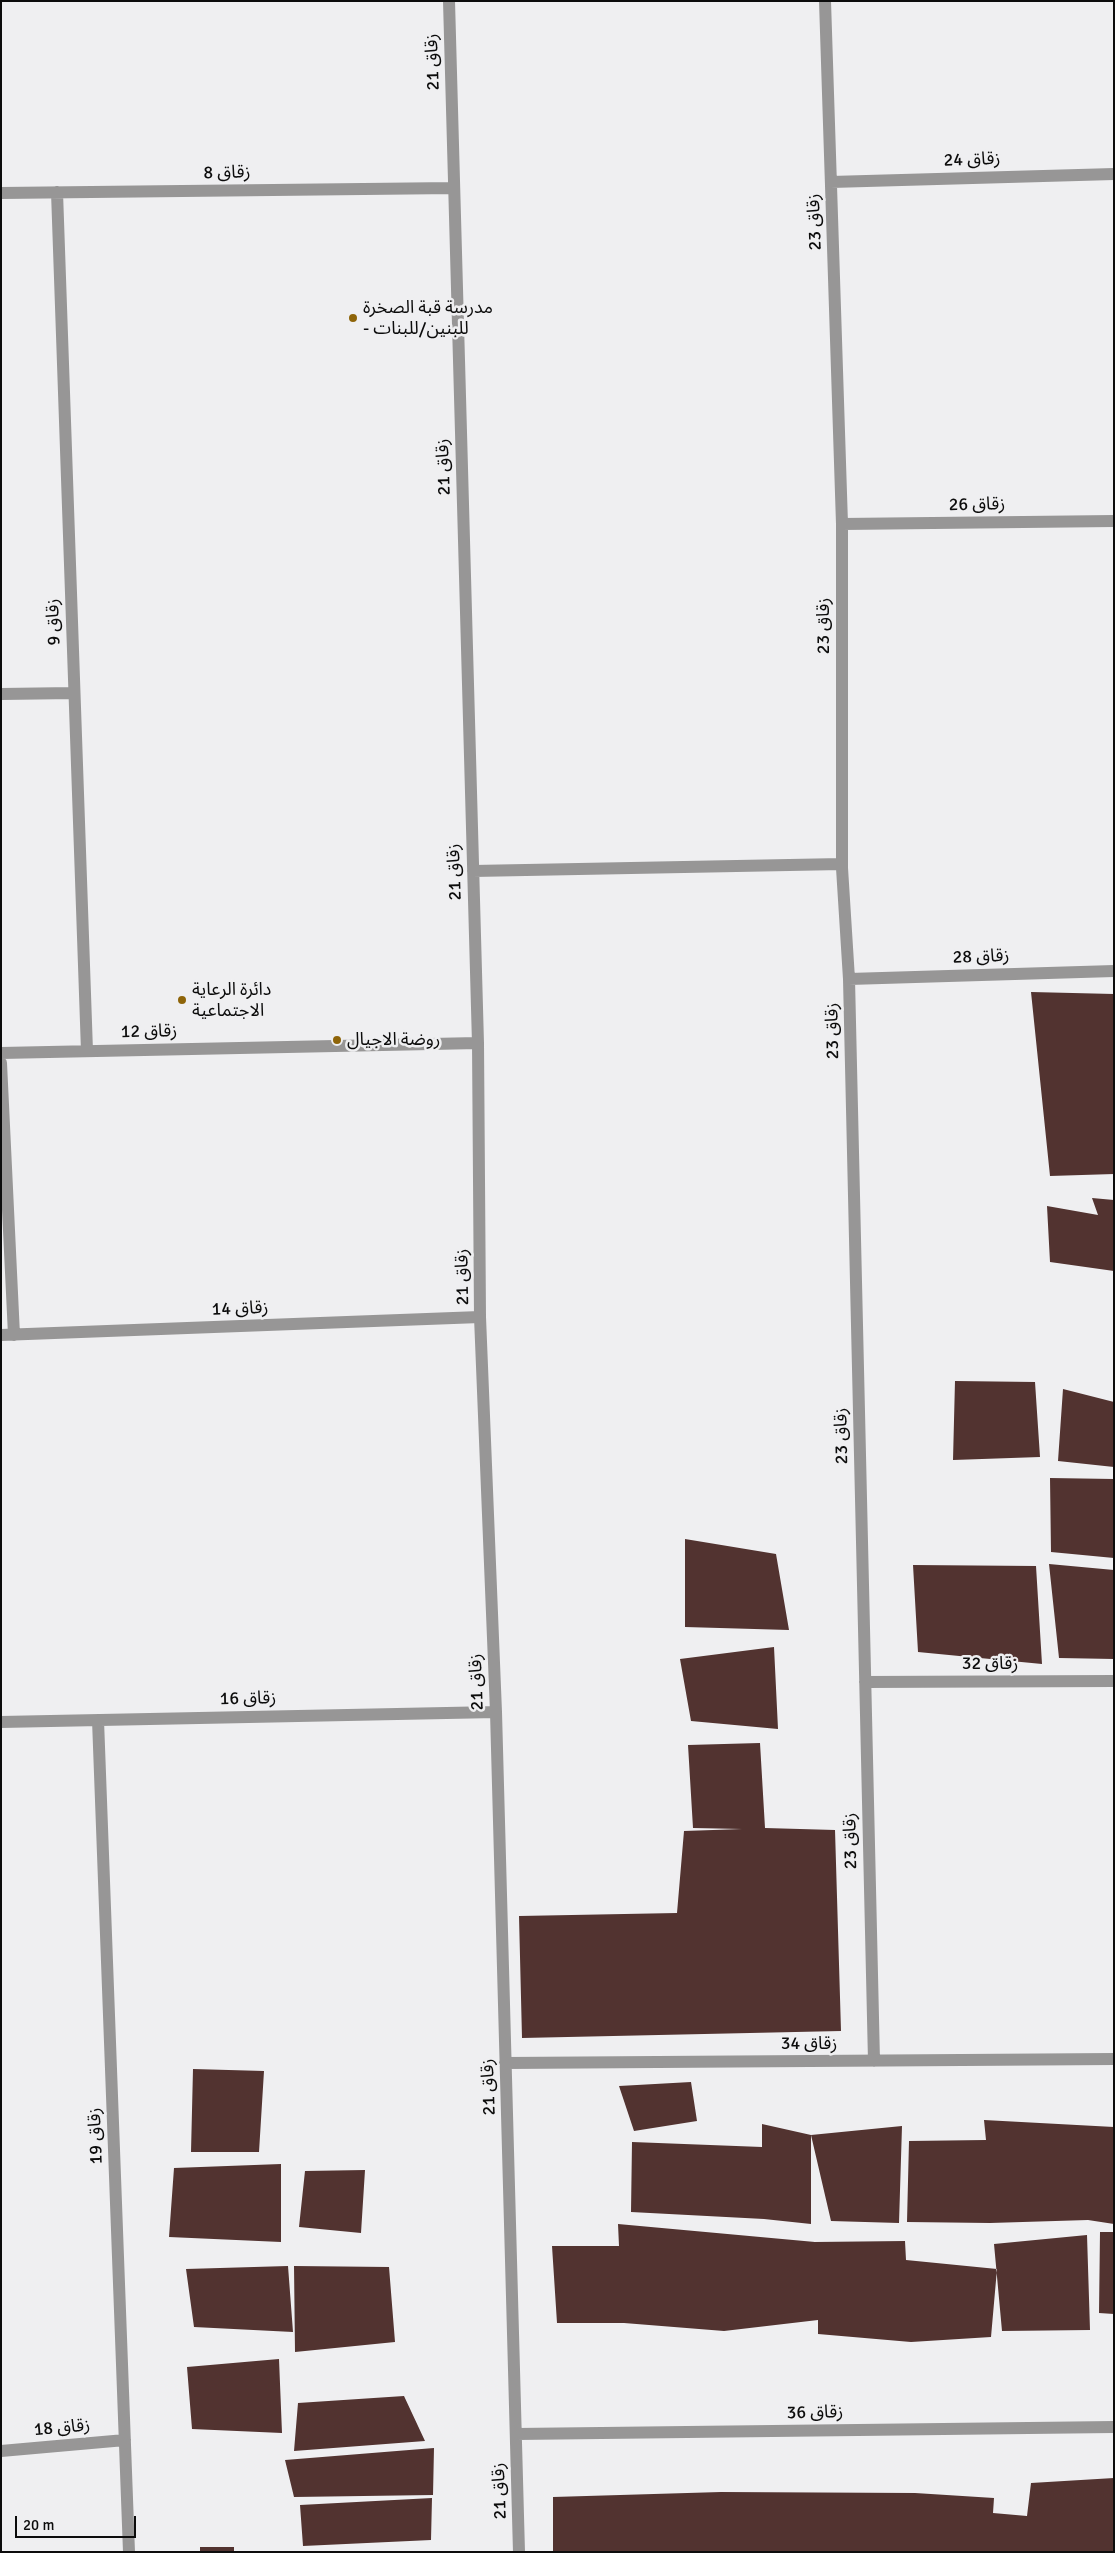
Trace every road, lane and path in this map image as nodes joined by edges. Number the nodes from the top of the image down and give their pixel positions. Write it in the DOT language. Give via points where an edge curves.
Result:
graph roads {
  1 [pos="449,1"];
  2 [pos="825,1"];
  3 [pos="1114,174"];
  4 [pos="831,182"];
  5 [pos="454,188"];
  6 [pos="57,192"];
  7 [pos="1,193"];
  8 [pos="1114,521"];
  9 [pos="842,524"];
  10 [pos="74,693"];
  11 [pos="1,694"];
  12 [pos="842,864"];
  13 [pos="473,871"];
  14 [pos="1114,971"];
  15 [pos="850,978"];
  16 [pos="478,1043"];
  17 [pos="87,1051"];
  18 [pos="1,1053"];
  19 [pos="1,1063"];
  20 [pos="480,1317"];
  21 [pos="7,1335"];
  22 [pos="1114,1681"];
  23 [pos="865,1682"];
  24 [pos="496,1712"];
  25 [pos="98,1720"];
  26 [pos="1,1722"];
  27 [pos="1114,2059"];
  28 [pos="874,2061"];
  29 [pos="505,2063"];
  30 [pos="1114,2426"];
  31 [pos="516,2434"];
  32 [pos="126,2440"];
  33 [pos="1,2451"];
  34 [pos="129,2552"];
  35 [pos="519,2552"];
  1 -- 5 [label="street, زقاق 21"];
  2 -- 4 [label="street, زقاق 23"];
  3 -- 4 [label="street, زقاق 24"];
  4 -- 9 [label="street, زقاق 23"];
  5 -- 6 [label="street, زقاق 8"];
  5 -- 13 [label="street, زقاق 21"];
  6 -- 7 [label="street, زقاق 8"];
  6 -- 10 [label="street, زقاق 9"];
  8 -- 9 [label="street, زقاق 26"];
  9 -- 12 [label="street, زقاق 23"];
  10 -- 11 [label="street"];
  10 -- 17 [label="street, زقاق 9"];
  12 -- 13 [label="street"];
  12 -- 15 [label="street, زقاق 23"];
  13 -- 16 [label="street, زقاق 21"];
  14 -- 15 [label="street, زقاق 28"];
  15 -- 23 [label="street, زقاق 23"];
  16 -- 17 [label="street, زقاق 12"];
  16 -- 20 [label="street, زقاق 21"];
  17 -- 18 [label="street, زقاق 12"];
  19 -- 21 [label="street"];
  20 -- 21 [label="street, زقاق 14"];
  20 -- 24 [label="street, زقاق 21"];
  22 -- 23 [label="street, زقاق 32"];
  23 -- 28 [label="street, زقاق 23"];
  24 -- 25 [label="street, زقاق 16"];
  24 -- 29 [label="street, زقاق 21"];
  25 -- 26 [label="street, زقاق 16"];
  25 -- 32 [label="street, زقاق 19"];
  27 -- 28 [label="street, زقاق 34"];
  28 -- 29 [label="street, زقاق 34"];
  29 -- 31 [label="street, زقاق 21"];
  30 -- 31 [label="street, زقاق 36"];
  31 -- 35 [label="street, زقاق 21"];
  32 -- 33 [label="street, زقاق 18"];
  32 -- 34 [label="street, زقاق 19"];
}
